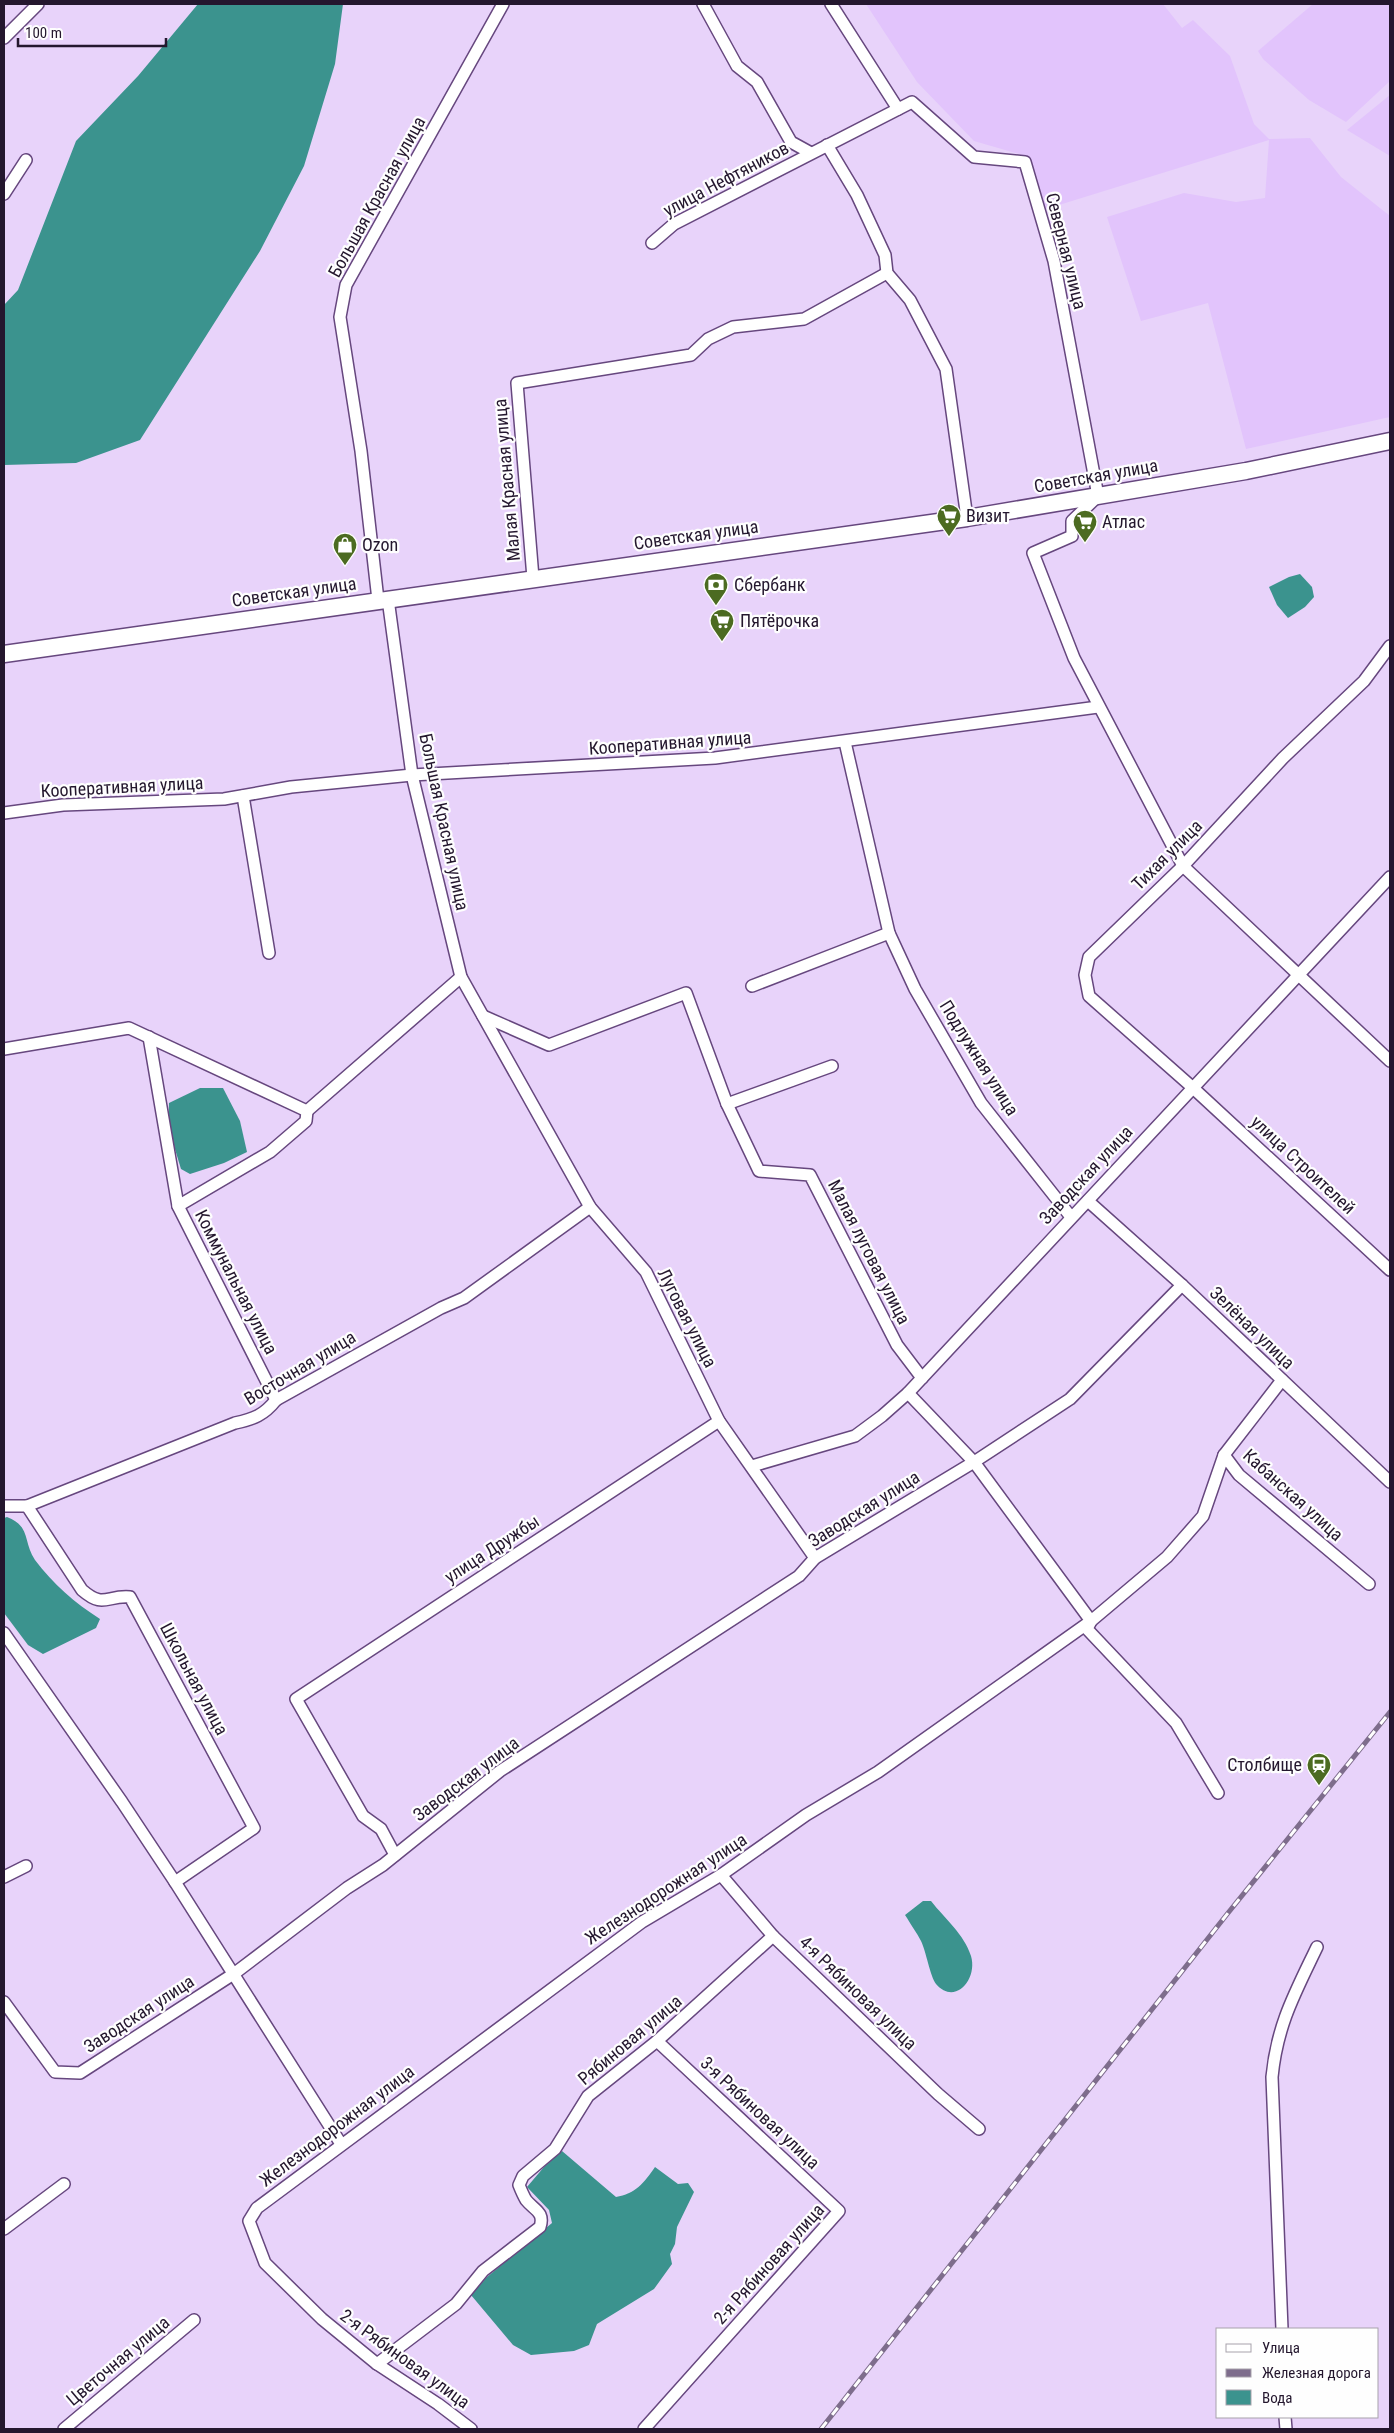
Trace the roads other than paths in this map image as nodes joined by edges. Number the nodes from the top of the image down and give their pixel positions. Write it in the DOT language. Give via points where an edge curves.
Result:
graph roads {
  1 [pos="38,4"];
  2 [pos="504,4"];
  3 [pos="703,4"];
  4 [pos="831,4"];
  5 [pos="4,38"];
  6 [pos="898,110"];
  7 [pos="827,145"];
  8 [pos="812,153"];
  9 [pos="26,160"];
  10 [pos="4,194"];
  11 [pos="652,243"];
  12 [pos="887,273"];
  13 [pos="1390,441"];
  14 [pos="1098,496"];
  15 [pos="967,518"];
  16 [pos="533,578"];
  17 [pos="383,600"];
  18 [pos="1390,646"];
  19 [pos="4,654"];
  20 [pos="1098,707"];
  21 [pos="845,742"];
  22 [pos="412,775"];
  23 [pos="243,796"];
  24 [pos="4,813"];
  25 [pos="1183,866"];
  26 [pos="1390,877"];
  27 [pos="889,934"];
  28 [pos="269,953"];
  29 [pos="1300,974"];
  30 [pos="461,977"];
  31 [pos="752,986"];
  32 [pos="483,1016"];
  33 [pos="149,1037"];
  34 [pos="4,1049"];
  35 [pos="1390,1061"];
  36 [pos="832,1066"];
  37 [pos="1192,1087"];
  38 [pos="727,1104"];
  39 [pos="307,1111"];
  40 [pos="1088,1201"];
  41 [pos="178,1206"];
  42 [pos="590,1207"];
  43 [pos="1071,1217"];
  44 [pos="1390,1270"];
  45 [pos="1182,1285"];
  46 [pos="922,1378"];
  47 [pos="1282,1380"];
  48 [pos="908,1393"];
  49 [pos="276,1400"];
  50 [pos="719,1421"];
  51 [pos="1224,1455"];
  52 [pos="974,1462"];
  53 [pos="752,1466"];
  54 [pos="1390,1482"];
  55 [pos="4,1506"];
  56 [pos="27,1506"];
  57 [pos="814,1558"];
  58 [pos="1369,1584"];
  59 [pos="1091,1621"];
  60 [pos="4,1632"];
  61 [pos="1218,1793"];
  62 [pos="395,1855"];
  63 [pos="26,1866"];
  64 [pos="722,1875"];
  65 [pos="4,1877"];
  66 [pos="175,1882"];
  67 [pos="773,1936"];
  68 [pos="1317,1947"];
  69 [pos="235,1973"];
  70 [pos="4,2002"];
  71 [pos="657,2041"];
  72 [pos="979,2129"];
  73 [pos="341,2144"];
  74 [pos="64,2184"];
  75 [pos="840,2211"];
  76 [pos="249,2221"];
  77 [pos="4,2229"];
  78 [pos="194,2320"];
  79 [pos="1282,2328"];
  80 [pos="377,2364"];
  81 [pos="64,2429"];
  82 [pos="471,2429"];
  83 [pos="644,2429"];
  1 -- 5 [label="street"];
  2 -- 17 [label="street, Большая Красная улица" via="346,285 340,317"];
  3 -- 8 [label="street, улица Нефтяников" via="736,66 757,82 791,142"];
  4 -- 6 [label="street"];
  6 -- 7 [label="street, Северная улица"];
  6 -- 14 [label="street, Северная улица" via="912,102 974,157 1025,162 1054,261"];
  7 -- 8 [label="street, Северная улица"];
  7 -- 12 [label="street" via="858,195 885,255"];
  8 -- 11 [label="street, улица Нефтяников" via="674,224"];
  9 -- 10 [label="street"];
  12 -- 15 [label="street" via="910,300 946,369"];
  12 -- 16 [label="street, Малая Красная улица" via="804,320 733,327 708,339 691,355 516,382"];
  13 -- 14 [label="street, Советская улица" via="1246,472"];
  14 -- 15 [label="street, Советская улица"];
  14 -- 20 [label="street" via="1072,520 1072,536 1033,553 1074,658"];
  15 -- 16 [label="street, Советская улица"];
  16 -- 17 [label="street, Советская улица"];
  17 -- 19 [label="street, Советская улица"];
  17 -- 22 [label="street, Большая Красная улица"];
  18 -- 25 [label="street, Тихая улица" via="1364,681 1283,758"];
  20 -- 21 [label="street, Кооперативная улица"];
  20 -- 25 [label="street"];
  21 -- 22 [label="street, Кооперативная улица" via="676,762"];
  21 -- 27 [label="street, Подлужная улица"];
  22 -- 23 [label="street, Кооперативная улица" via="291,787"];
  22 -- 30 [label="street, Большая Красная улица"];
  23 -- 24 [label="street, Кооперативная улица" via="63,805"];
  23 -- 28 [label="street"];
  25 -- 29 [label="street"];
  25 -- 37 [label="street, Тихая улица" via="1089,956 1085,975 1089,996"];
  26 -- 29 [label="street, Заводская улица"];
  27 -- 31 [label="street"];
  27 -- 43 [label="street, Подлужная улица" via="915,988 981,1103"];
  29 -- 35 [label="street"];
  29 -- 37 [label="street, Заводская улица"];
  30 -- 32 [label="street, Большая Красная улица"];
  30 -- 39 [label="street, Коммунальная улица"];
  32 -- 38 [label="street, Малая луговая улица" via="549,1044 686,993"];
  32 -- 42 [label="street, Луговая улица"];
  33 -- 34 [label="street" via="129,1028"];
  33 -- 39 [label="street"];
  33 -- 41 [label="street, Коммунальная улица"];
  36 -- 38 [label="street"];
  37 -- 40 [label="street, Заводская улица"];
  37 -- 44 [label="street, улица Строителей"];
  38 -- 46 [label="street, Малая луговая улица" via="759,1172 810,1175 897,1345"];
  39 -- 41 [label="street, Коммунальная улица" via="306,1122 270,1152"];
  40 -- 43 [label="street, Заводская улица"];
  40 -- 45 [label="street, Зелёная улица"];
  41 -- 49 [label="street, Коммунальная улица"];
  42 -- 49 [label="street, Восточная улица" via="464,1298 355,1354"];
  42 -- 50 [label="street, Луговая улица" via="646,1272"];
  43 -- 46 [label="street, Заводская улица"];
  45 -- 47 [label="street, Зелёная улица"];
  45 -- 52 [label="street, Заводская улица" via="1070,1399"];
  46 -- 48 [label="street, Заводская улица"];
  47 -- 51 [label="street"];
  47 -- 54 [label="street, Зелёная улица"];
  48 -- 52 [label="street"];
  48 -- 53 [label="street, Заводская улица" via="855,1436"];
  49 -- 56 [label="street, Восточная улица" via="256,1419 235,1423"];
  50 -- 53 [label="street, Луговая улица"];
  50 -- 62 [label="street, улица Дружбы" via="296,1699 363,1816 380,1829"];
  51 -- 58 [label="street, Кабанская улица" via="1239,1475"];
  51 -- 59 [label="street, Кабанская улица" via="1203,1516 1168,1557"];
  52 -- 57 [label="street, Заводская улица"];
  52 -- 59 [label="street"];
  53 -- 57 [label="street, Луговая улица"];
  55 -- 56 [label="street, Восточная улица"];
  56 -- 66 [label="street, Школьная улица" via="82,1590 94,1600 130,1597 254,1828"];
  57 -- 62 [label="street, Заводская улица" via="799,1576 500,1772"];
  59 -- 61 [label="street" via="1087,1629 1176,1723"];
  59 -- 64 [label="street, Железнодорожная улица" via="878,1772 806,1815"];
  60 -- 66 [label="street"];
  62 -- 69 [label="street, Заводская улица"];
  63 -- 65 [label="street"];
  64 -- 67 [label="street, 4-я Рябиновая улица"];
  64 -- 73 [label="street, Железнодорожная улица" via="642,1922"];
  66 -- 69 [label="street"];
  67 -- 71 [label="street, Рябиновая улица"];
  67 -- 72 [label="street, 4-я Рябиновая улица"];
  68 -- 79 [label="street" via="1284,2017 1274,2056"];
  69 -- 70 [label="street, Заводская улица" via="80,2073 55,2072"];
  69 -- 73 [label="street"];
  71 -- 75 [label="street, 3-я Рябиновая улица"];
  71 -- 80 [label="street, Рябиновая улица" via="588,2096 555,2149 523,2176 519,2185 526,2200 540,2212 540,2227 483,2271 456,2304"];
  73 -- 76 [label="street, Железнодорожная улица" via="257,2208"];
  74 -- 77 [label="street"];
  75 -- 83 [label="street, 2-я Рябиновая улица"];
  76 -- 80 [label="street, 2-я Рябиновая улица" via="265,2263 322,2319"];
  78 -- 81 [label="street, Цветочная улица"];
  80 -- 82 [label="street, 2-я Рябиновая улица"];
}
